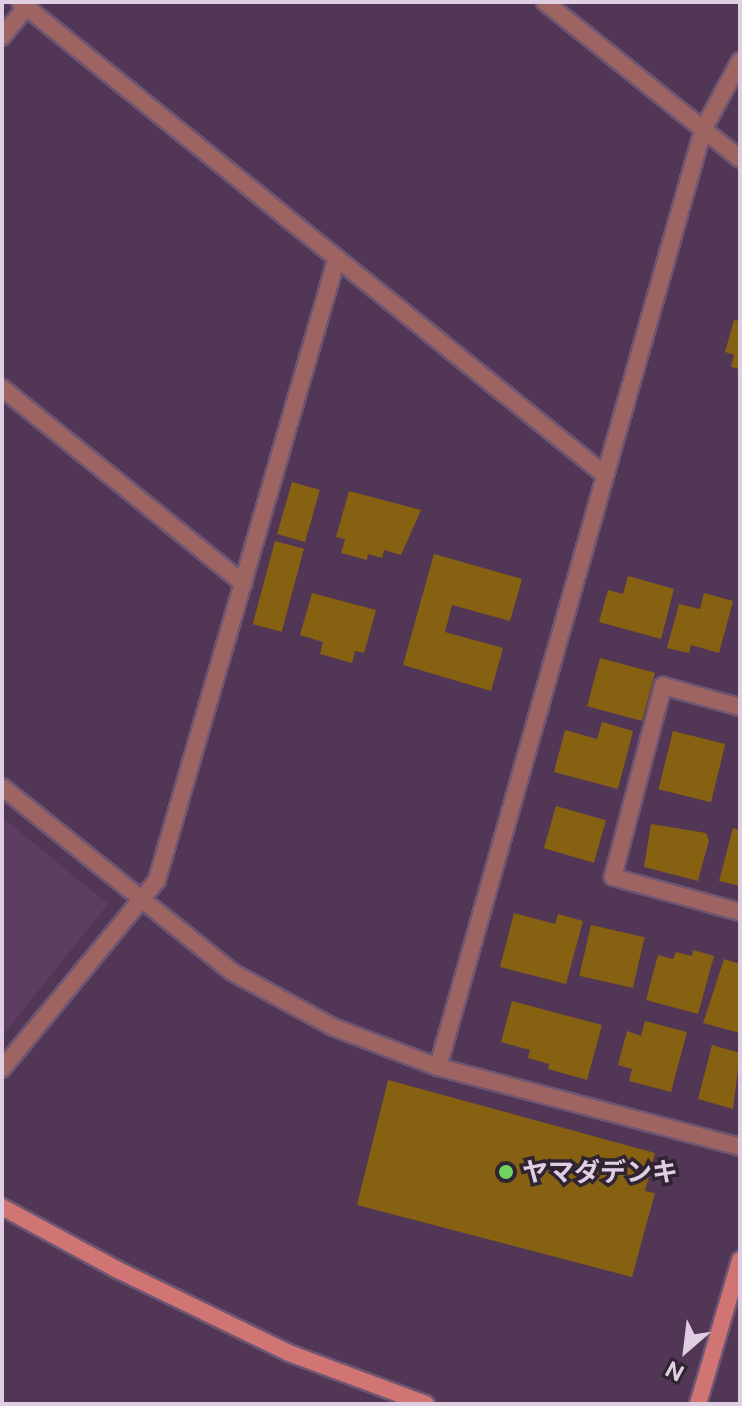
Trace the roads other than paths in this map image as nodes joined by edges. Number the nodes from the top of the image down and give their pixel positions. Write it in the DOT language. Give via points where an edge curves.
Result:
graph roads {
  1 [pos="545,2"];
  2 [pos="25,4"];
  3 [pos="2,37"];
  4 [pos="740,61"];
  5 [pos="703,130"];
  6 [pos="740,159"];
  7 [pos="336,261"];
  8 [pos="2,388"];
  9 [pos="605,475"];
  10 [pos="244,584"];
  11 [pos="740,707"];
  12 [pos="2,787"];
  13 [pos="143,900"];
  14 [pos="740,912"];
  15 [pos="438,1067"];
  16 [pos="2,1069"];
  17 [pos="740,1147"];
  18 [pos="2,1207"];
  19 [pos="740,1260"];
  20 [pos="426,1404"];
  21 [pos="698,1404"];
  1 -- 5 [label="street"];
  2 -- 3 [label="street"];
  2 -- 7 [label="street"];
  4 -- 5 [label="street"];
  5 -- 6 [label="street"];
  5 -- 9 [label="street"];
  7 -- 9 [label="street"];
  7 -- 10 [label="street"];
  8 -- 10 [label="street"];
  9 -- 15 [label="street"];
  10 -- 13 [label="street" via="157,880"];
  11 -- 14 [label="street" via="663,686 613,877"];
  12 -- 13 [label="street"];
  13 -- 15 [label="street" via="232,972 282,1001 333,1027"];
  13 -- 16 [label="street"];
  15 -- 17 [label="street"];
  18 -- 20 [label="street" via="289,1353"];
  19 -- 21 [label="street"];
}
